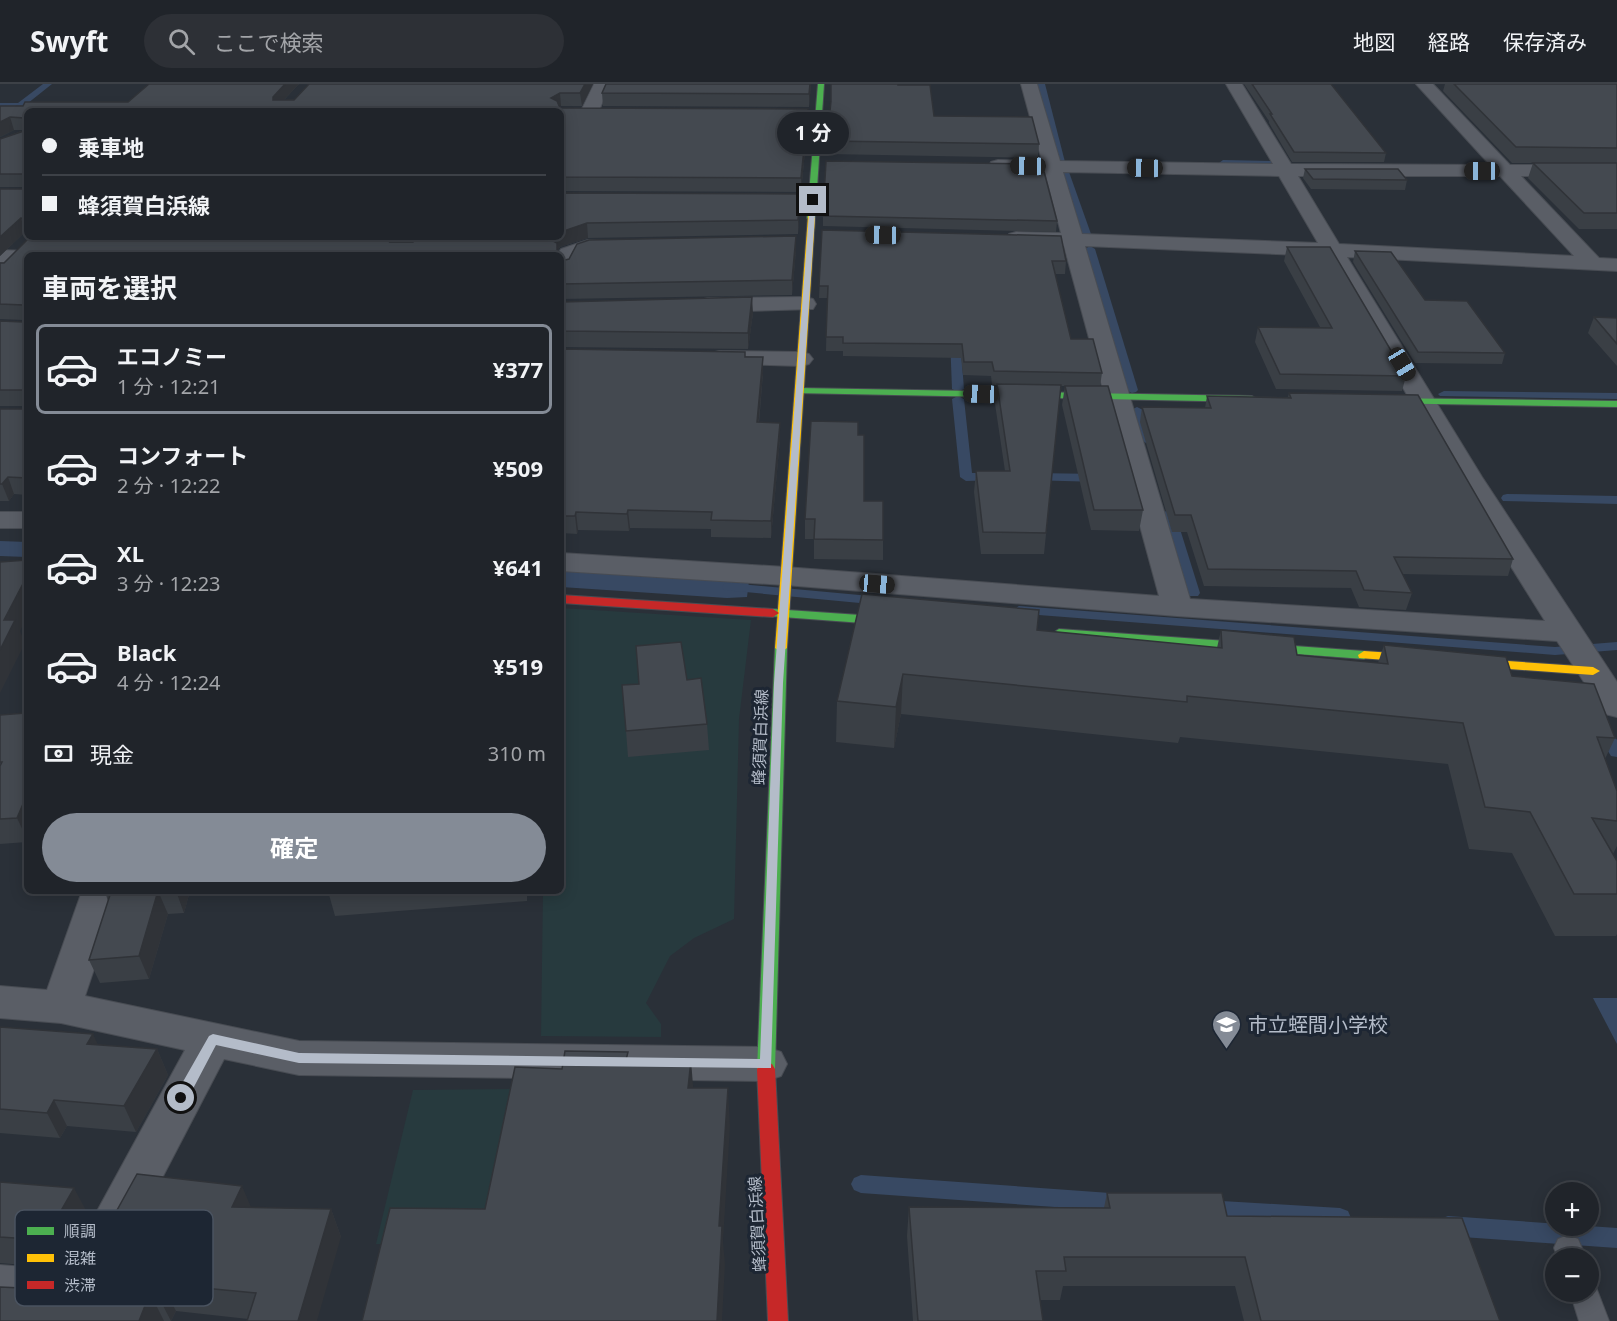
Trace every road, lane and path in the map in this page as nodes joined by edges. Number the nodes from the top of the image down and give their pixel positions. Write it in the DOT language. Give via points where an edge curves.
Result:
graph roads {
  1 [pos="602,84"];
  2 [pos="822,84"];
  3 [pos="1029,84"];
  4 [pos="1234,84"];
  5 [pos="1448,84"];
  6 [pos="570,113"];
  7 [pos="589,113"];
  8 [pos="612,113"];
  9 [pos="797,114"];
  10 [pos="820,114"];
  11 [pos="981,165"];
  12 [pos="1052,166"];
  13 [pos="1285,170"];
  14 [pos="1504,171"];
  15 [pos="1617,171"];
  16 [pos="790,200"];
  17 [pos="813,200"];
  18 [pos="835,234"];
  19 [pos="810,238"];
  20 [pos="990,238"];
  21 [pos="1074,239"];
  22 [pos="33,240"];
  23 [pos="789,242"];
  24 [pos="635,245"];
  25 [pos="1333,252"];
  26 [pos="11,260"];
  27 [pos="564,262"];
  28 [pos="1593,264"];
  29 [pos="1617,265"];
  30 [pos="806,304"];
  31 [pos="689,306"];
  32 [pos="698,358"];
  33 [pos="801,359"];
  34 [pos="799,390"];
  35 [pos="1118,397"];
  36 [pos="1271,400"];
  37 [pos="1366,401"];
  38 [pos="1425,402"];
  39 [pos="1617,404"];
  40 [pos="0,520"];
  41 [pos="24,520"];
  42 [pos="564,562"];
  43 [pos="785,576"];
  44 [pos="564,599"];
  45 [pos="1177,607"];
  46 [pos="783,614"];
  47 [pos="914,623"];
  48 [pos="1045,633"];
  49 [pos="1579,652"];
  50 [pos="1617,707"];
  51 [pos="100,894"];
  52 [pos="0,1002"];
  53 [pos="61,1007"];
  54 [pos="213,1039"];
  55 [pos="766,1064"];
  56 [pos="120,1210"];
  57 [pos="15,1287"];
  58 [pos="0,1288"];
  59 [pos="1587,1302"];
  60 [pos="778,1321"];
  61 [pos="1594,1321"];
  1 -- 7 [label="street"];
  2 -- 10 [label="main road, 蜂須賀白浜線"];
  3 -- 12 [label="street"];
  4 -- 13 [label="street"];
  5 -- 14 [label="street" via="1424,84"];
  6 -- 7 [label="street"];
  7 -- 8 [label="street"];
  9 -- 10 [label="street"];
  10 -- 17 [label="main road, 蜂須賀白浜線" via="822,162"];
  11 -- 12 [label="street"];
  12 -- 13 [label="street"];
  12 -- 21 [label="street"];
  13 -- 14 [label="street"];
  13 -- 25 [label="street"];
  14 -- 15 [label="street"];
  14 -- 28 [label="street"];
  16 -- 17 [label="street"];
  17 -- 19 [label="main road, 蜂須賀白浜線"];
  18 -- 19 [label="street"];
  19 -- 23 [label="street"];
  19 -- 30 [label="main road, 蜂須賀白浜線"];
  20 -- 21 [label="street"];
  21 -- 25 [label="street"];
  21 -- 35 [label="street"];
  22 -- 26 [label="street"];
  24 -- 27 [label="street" via="588,246 568,253"];
  25 -- 28 [label="street"];
  25 -- 38 [label="street"];
  28 -- 29 [label="street"];
  30 -- 31 [label="street"];
  30 -- 33 [label="main road, 蜂須賀白浜線"];
  32 -- 33 [label="street"];
  33 -- 34 [label="main road, 蜂須賀白浜線"];
  34 -- 35 [label="main road"];
  34 -- 43 [label="main road, 蜂須賀白浜線"];
  35 -- 36 [label="main road"];
  35 -- 45 [label="street"];
  37 -- 38 [label="main road"];
  38 -- 39 [label="main road"];
  38 -- 49 [label="street"];
  40 -- 41 [label="street"];
  42 -- 43 [label="street"];
  43 -- 45 [label="street"];
  43 -- 46 [label="main road, 蜂須賀白浜線"];
  44 -- 46 [label="main road"];
  45 -- 49 [label="street"];
  46 -- 47 [label="main road"];
  46 -- 55 [label="main road, 蜂須賀白浜線"];
  48 -- 49 [label="main road"];
  49 -- 50 [label="street"];
  51 -- 53 [label="street"];
  52 -- 53 [label="street"];
  53 -- 54 [label="street"];
  54 -- 55 [label="street" via="299,1058"];
  54 -- 56 [label="street"];
  55 -- 60 [label="main road, 蜂須賀白浜線"];
  57 -- 58 [label="street"];
  59 -- 61 [label="lane"];
}
